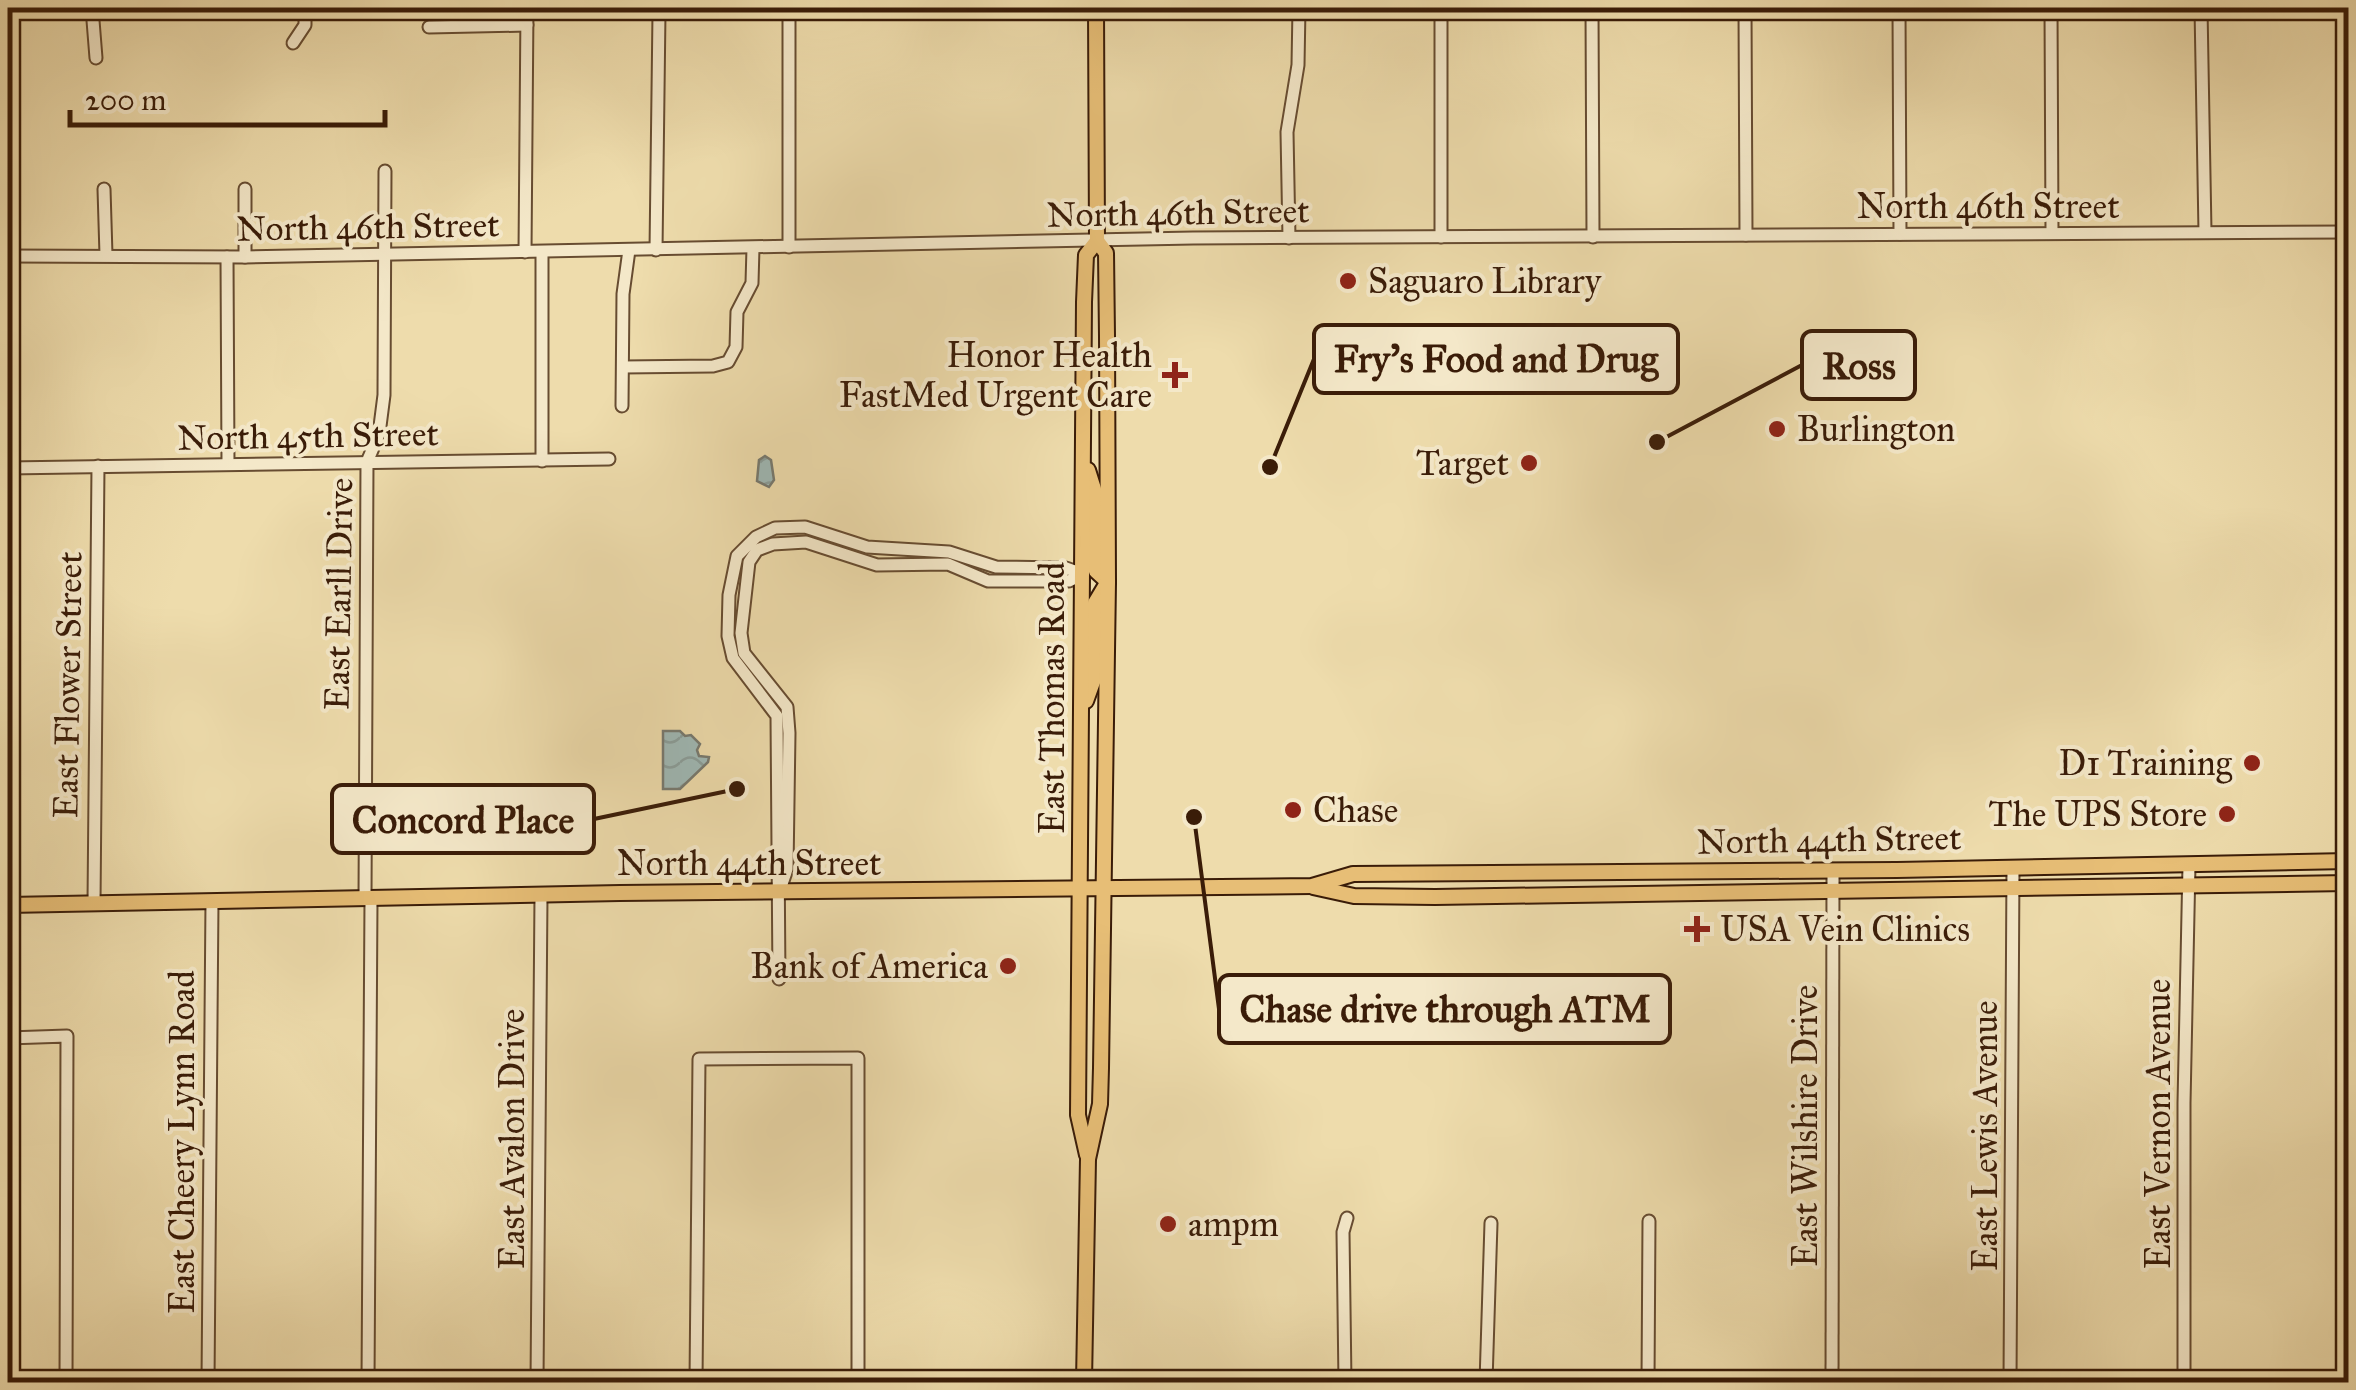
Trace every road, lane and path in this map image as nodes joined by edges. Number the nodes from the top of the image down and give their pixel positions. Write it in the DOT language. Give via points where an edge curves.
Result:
graph roads {
  1 [pos="92,8"];
  2 [pos="305,8"];
  3 [pos="527,8"];
  4 [pos="1096,8"];
  5 [pos="1299,8"];
  6 [pos="1441,8"];
  7 [pos="1592,8"];
  8 [pos="1745,8"];
  9 [pos="1899,8"];
  10 [pos="2052,8"];
  11 [pos="2201,8"];
  12 [pos="790,12"];
  13 [pos="658,13"];
  14 [pos="527,25"];
  15 [pos="430,27"];
  16 [pos="293,43"];
  17 [pos="96,58"];
  18 [pos="385,171"];
  19 [pos="104,189"];
  20 [pos="244,189"];
  21 [pos="2205,232"];
  22 [pos="2348,232"];
  23 [pos="2052,233"];
  24 [pos="1900,234"];
  25 [pos="1746,235"];
  26 [pos="1593,236"];
  27 [pos="1289,238"];
  28 [pos="1441,238"];
  29 [pos="1097,241"];
  30 [pos="789,247"];
  31 [pos="752,248"];
  32 [pos="629,250"];
  33 [pos="656,250"];
  34 [pos="525,252"];
  35 [pos="542,252"];
  36 [pos="386,254"];
  37 [pos="106,255"];
  38 [pos="8,256"];
  39 [pos="227,257"];
  40 [pos="245,257"];
  41 [pos="623,367"];
  42 [pos="622,406"];
  43 [pos="1083,454"];
  44 [pos="609,459"];
  45 [pos="542,461"];
  46 [pos="368,462"];
  47 [pos="228,464"];
  48 [pos="98,466"];
  49 [pos="8,468"];
  50 [pos="1083,574"];
  51 [pos="1108,582"];
  52 [pos="1082,716"];
  53 [pos="2348,861"];
  54 [pos="2189,865"];
  55 [pos="2013,868"];
  56 [pos="1833,870"];
  57 [pos="1728,871"];
  58 [pos="2348,884"];
  59 [pos="1312,886"];
  60 [pos="2186,887"];
  61 [pos="1080,889"];
  62 [pos="1103,889"];
  63 [pos="2014,890"];
  64 [pos="779,892"];
  65 [pos="1833,892"];
  66 [pos="1728,894"];
  67 [pos="541,896"];
  68 [pos="368,899"];
  69 [pos="212,901"];
  70 [pos="94,904"];
  71 [pos="8,905"];
  72 [pos="780,978"];
  73 [pos="8,1038"];
  74 [pos="1088,1159"];
  75 [pos="1347,1218"];
  76 [pos="1649,1222"];
  77 [pos="1490,1223"];
  78 [pos="66,1382"];
  79 [pos="208,1382"];
  80 [pos="368,1382"];
  81 [pos="537,1382"];
  82 [pos="696,1382"];
  83 [pos="858,1382"];
  84 [pos="1084,1382"];
  85 [pos="1344,1382"];
  86 [pos="1486,1382"];
  87 [pos="1648,1382"];
  88 [pos="1832,1382"];
  89 [pos="2010,1382"];
  90 [pos="2184,1382"];
  1 -- 17 [label="street"];
  2 -- 16 [label="street" via="305,26"];
  3 -- 14 [label="street"];
  4 -- 29 [label="main road, East Thomas Road"];
  5 -- 27 [label="street" via="1287,132"];
  6 -- 28 [label="street"];
  7 -- 26 [label="street"];
  8 -- 25 [label="street"];
  9 -- 24 [label="street"];
  10 -- 23 [label="street"];
  11 -- 21 [label="street"];
  12 -- 30 [label="street"];
  13 -- 33 [label="street"];
  14 -- 15 [label="street"];
  14 -- 34 [label="street"];
  18 -- 36 [label="street, East Earll Drive"];
  19 -- 37 [label="street"];
  20 -- 40 [label="street"];
  21 -- 22 [label="street, North 46th Street"];
  21 -- 23 [label="street, North 46th Street"];
  23 -- 24 [label="street, North 46th Street"];
  24 -- 25 [label="street, North 46th Street"];
  25 -- 26 [label="street, North 46th Street"];
  26 -- 28 [label="street, North 46th Street"];
  27 -- 28 [label="street, North 46th Street"];
  27 -- 29 [label="street, North 46th Street"];
  29 -- 30 [label="street, North 46th Street"];
  29 -- 43 [label="main road, East Thomas Road" via="1086,255"];
  29 -- 51 [label="main road, East Thomas Road" via="1106,253"];
  30 -- 31 [label="street, North 46th Street"];
  31 -- 33 [label="street, North 46th Street"];
  31 -- 41 [label="street" via="752,283 736,312 736,347 728,362"];
  32 -- 33 [label="street, North 46th Street"];
  32 -- 35 [label="street, North 46th Street"];
  32 -- 41 [label="street"];
  34 -- 35 [label="street, North 46th Street"];
  34 -- 36 [label="street, North 46th Street"];
  35 -- 45 [label="street"];
  36 -- 40 [label="street, North 46th Street"];
  36 -- 46 [label="street, East Earll Drive" via="384,395"];
  37 -- 38 [label="street, North 46th Street"];
  37 -- 39 [label="street, North 46th Street"];
  39 -- 40 [label="street, North 46th Street"];
  39 -- 47 [label="street"];
  41 -- 42 [label="street"];
  43 -- 50 [label="main road, East Thomas Road"];
  43 -- 51 [label="main road" via="1094,489 1094,563"];
  44 -- 45 [label="street, North 45th Street"];
  45 -- 46 [label="street, North 45th Street"];
  46 -- 47 [label="street, North 45th Street"];
  46 -- 68 [label="street, East Earll Drive"];
  47 -- 48 [label="street, North 45th Street"];
  48 -- 49 [label="street, North 45th Street"];
  48 -- 70 [label="street, East Flower Street"];
  50 -- 52 [label="main road, East Thomas Road"];
  50 -- 64 [label="street" via="1068,581 988,580 948,564 876,565 806,542 758,550 749,562 741,633 744,653 787,707 788,869"];
  51 -- 52 [label="main road" via="1095,603 1094,679"];
  51 -- 62 [label="main road, East Thomas Road"];
  52 -- 61 [label="main road, East Thomas Road"];
  53 -- 54 [label="main road, North 44th Street"];
  54 -- 55 [label="main road, North 44th Street"];
  54 -- 60 [label="street, East Vernon Avenue"];
  55 -- 56 [label="main road, North 44th Street"];
  55 -- 63 [label="street, East Lewis Avenue"];
  56 -- 57 [label="main road, North 44th Street"];
  56 -- 65 [label="street, East Wilshire Drive"];
  57 -- 59 [label="main road, North 44th Street" via="1353,874"];
  57 -- 66 [label="street"];
  58 -- 60 [label="main road, North 44th Street"];
  59 -- 62 [label="main road, North 44th Street"];
  59 -- 66 [label="main road, North 44th Street" via="1354,896"];
  60 -- 63 [label="main road, North 44th Street"];
  60 -- 90 [label="street, East Vernon Avenue"];
  61 -- 62 [label="main road, North 44th Street"];
  61 -- 64 [label="main road, North 44th Street"];
  61 -- 74 [label="main road, East Thomas Road" via="1078,1115"];
  62 -- 74 [label="main road, East Thomas Road" via="1100,1104"];
  63 -- 65 [label="main road, North 44th Street"];
  63 -- 89 [label="street, East Lewis Avenue"];
  64 -- 67 [label="main road, North 44th Street"];
  64 -- 72 [label="street"];
  65 -- 66 [label="main road, North 44th Street"];
  65 -- 88 [label="street, East Wilshire Drive"];
  67 -- 68 [label="main road, North 44th Street"];
  67 -- 81 [label="street, East Avalon Drive"];
  68 -- 69 [label="main road, North 44th Street"];
  68 -- 80 [label="street, East Earll Drive"];
  69 -- 70 [label="main road, North 44th Street"];
  69 -- 79 [label="street, East Cheery Lynn Road"];
  70 -- 71 [label="main road, North 44th Street"];
  73 -- 78 [label="street" via="68,1036"];
  74 -- 84 [label="main road, East Thomas Road"];
  75 -- 85 [label="street"];
  76 -- 87 [label="street"];
  77 -- 86 [label="street"];
  82 -- 83 [label="street" via="699,1059 858,1058"];
}
